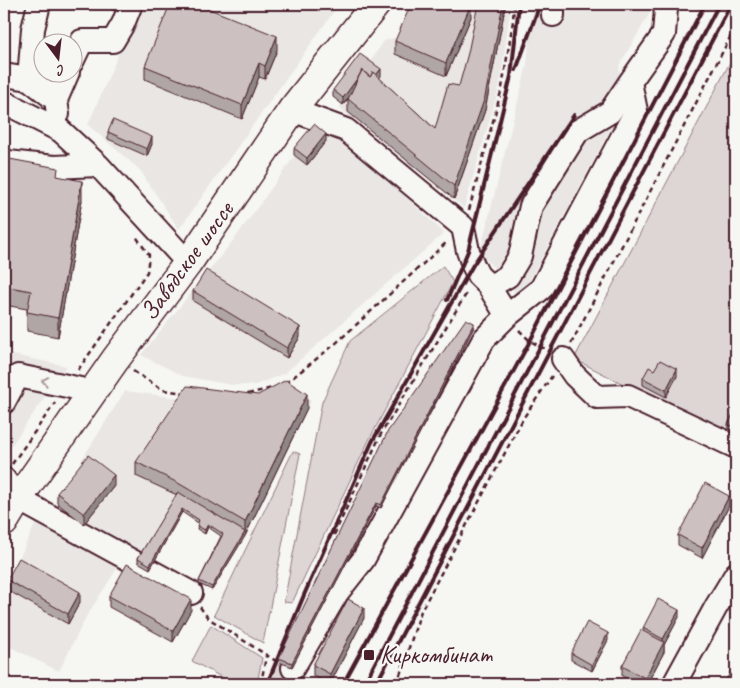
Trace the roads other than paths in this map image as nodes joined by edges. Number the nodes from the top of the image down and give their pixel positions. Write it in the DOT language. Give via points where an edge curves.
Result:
graph roads {
  1 [pos="39,4"];
  2 [pos="131,4"];
  3 [pos="376,4"];
  4 [pos="663,4"];
  5 [pos="82,41"];
  6 [pos="4,75"];
  7 [pos="29,79"];
  8 [pos="64,82"];
  9 [pos="630,82"];
  10 [pos="56,100"];
  11 [pos="4,102"];
  12 [pos="292,110"];
  13 [pos="61,131"];
  14 [pos="4,160"];
  15 [pos="98,165"];
  16 [pos="188,263"];
  17 [pos="483,280"];
  18 [pos="512,322"];
  19 [pos="563,359"];
  20 [pos="80,389"];
  21 [pos="4,402"];
  22 [pos="736,447"];
  23 [pos="10,482"];
  24 [pos="4,522"];
  25 [pos="736,574"];
  26 [pos="191,593"];
  27 [pos="294,668"];
  28 [pos="674,684"];
  1 -- 7 [label="street" via="33,29"];
  2 -- 5 [label="street" via="113,41"];
  3 -- 12 [label="main road, Заводское шоссе"];
  4 -- 9 [label="street" via="666,9 664,34"];
  6 -- 7 [label="street"];
  7 -- 10 [label="street"];
  8 -- 10 [label="street"];
  9 -- 17 [label="street" via="610,112 578,131 530,206 520,256 508,276 496,283"];
  9 -- 18 [label="street" via="636,111 541,288"];
  10 -- 13 [label="street"];
  11 -- 13 [label="street"];
  12 -- 16 [label="main road, Заводское шоссе"];
  12 -- 17 [label="street" via="346,130 463,227 468,250"];
  13 -- 15 [label="street"];
  14 -- 15 [label="street" via="54,167"];
  15 -- 16 [label="street"];
  16 -- 20 [label="main road, Заводское шоссе" via="115,360"];
  17 -- 18 [label="street"];
  18 -- 27 [label="street" via="484,339 363,560 338,593"];
  19 -- 22 [label="street" via="597,397 628,396"];
  20 -- 21 [label="street, one-way" via="18,376"];
  20 -- 23 [label="main road, Заводское шоссе"];
  23 -- 24 [label="main road, Заводское шоссе"];
  23 -- 26 [label="street"];
  25 -- 28 [label="street"];
}
